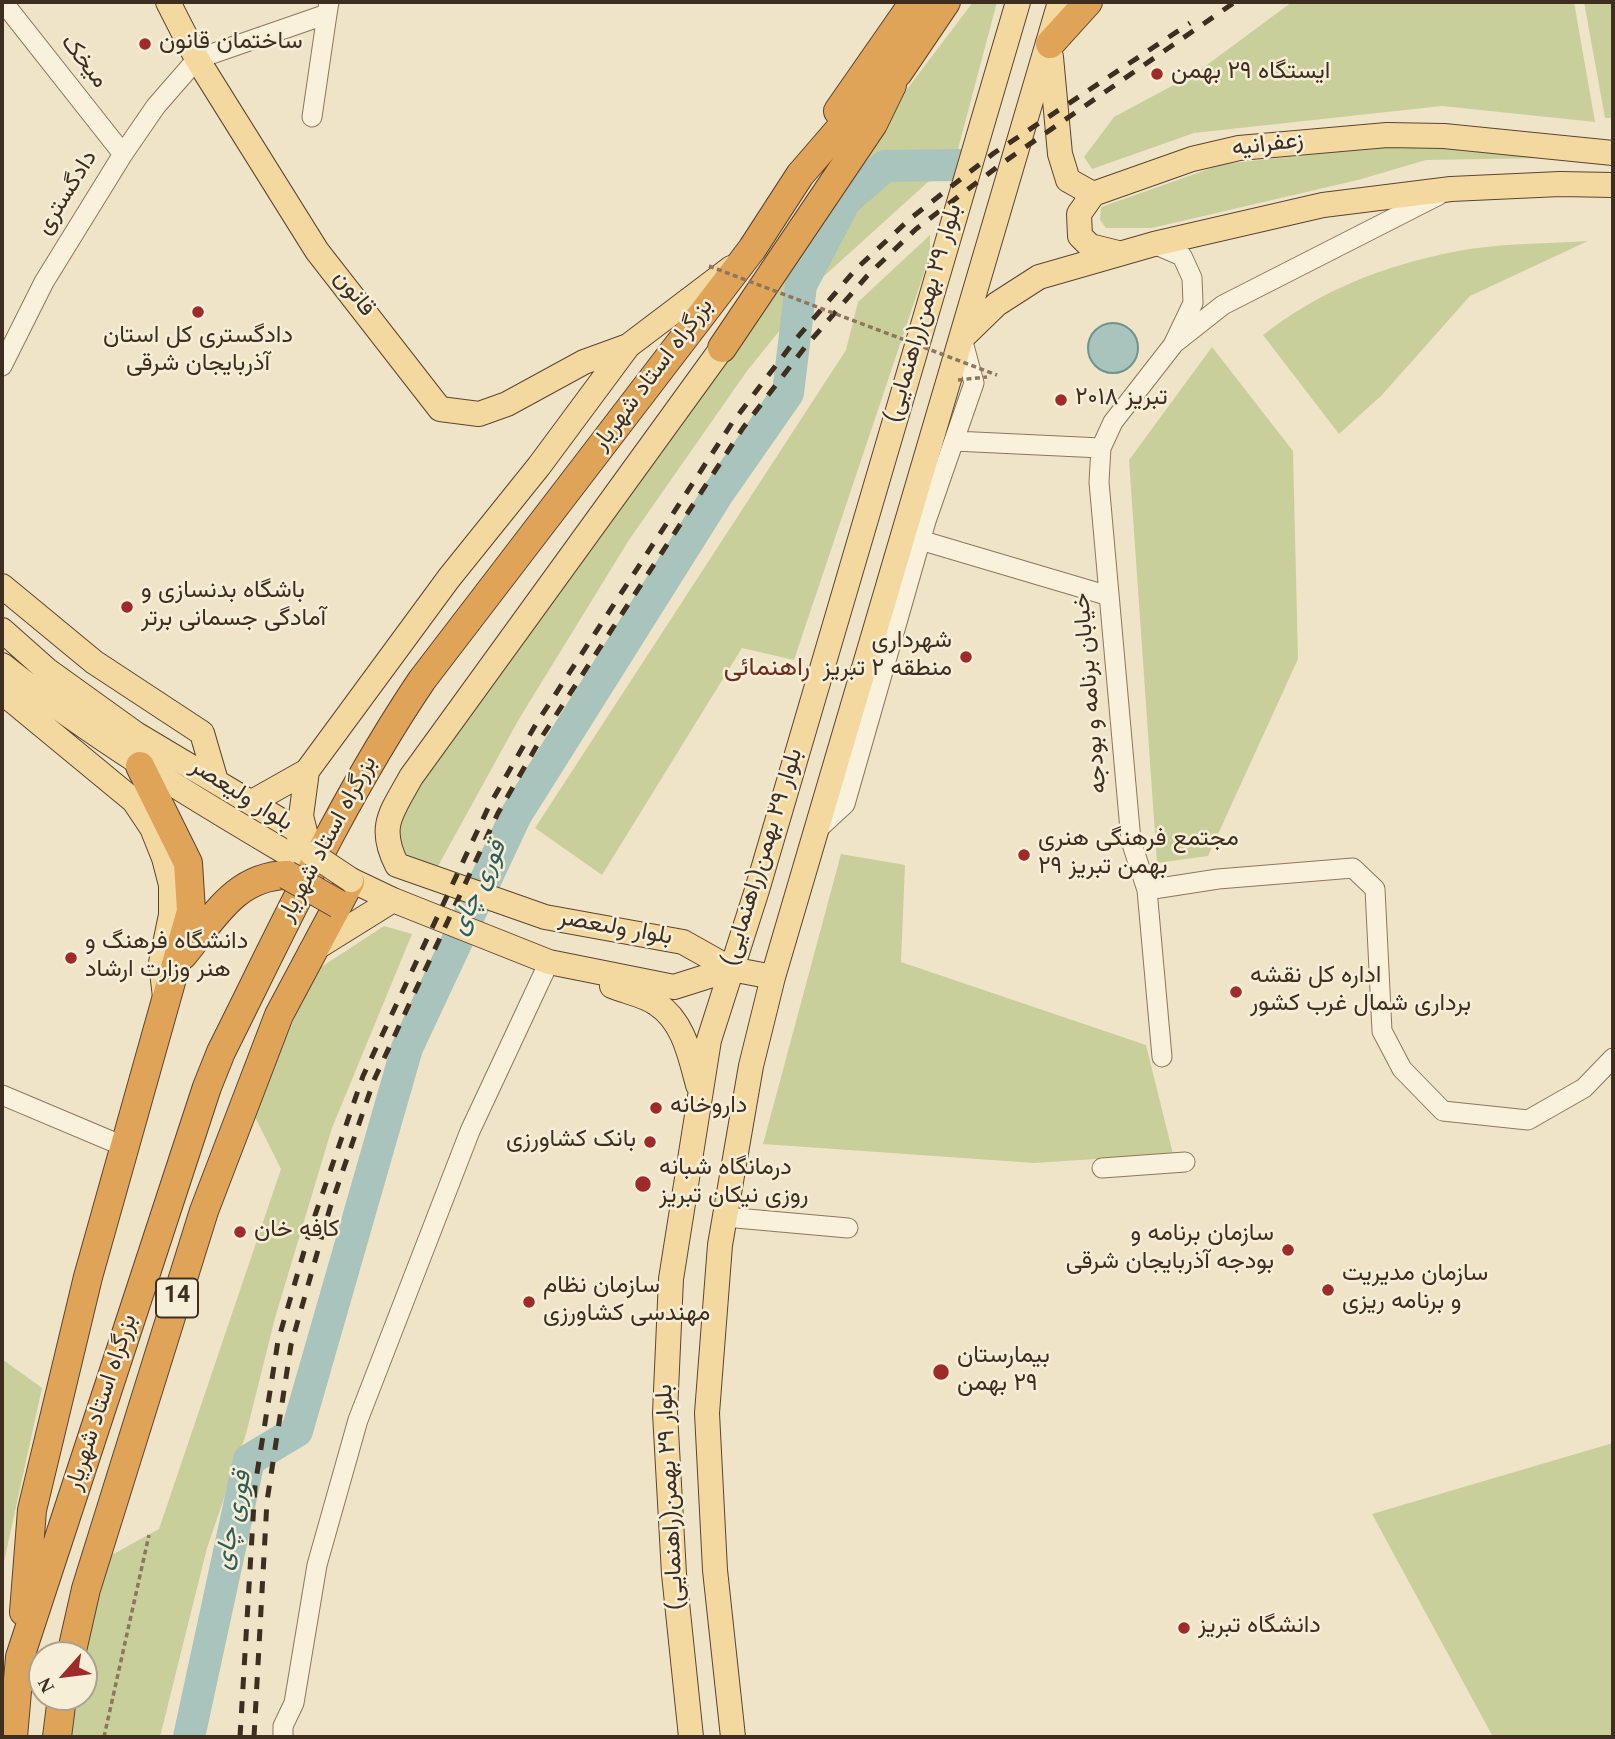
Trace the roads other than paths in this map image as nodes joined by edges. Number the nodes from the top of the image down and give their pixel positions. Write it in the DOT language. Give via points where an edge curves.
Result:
graph roads {
  1 [pos="3,2"];
  2 [pos="168,2"];
  3 [pos="914,2"];
  4 [pos="946,2"];
  5 [pos="1018,2"];
  6 [pos="1060,2"];
  7 [pos="1088,2"];
  8 [pos="328,8"];
  9 [pos="1049,44"];
  10 [pos="197,59"];
  11 [pos="898,74"];
  12 [pos="312,117"];
  13 [pos="1613,153"];
  14 [pos="123,154"];
  15 [pos="800,175"];
  16 [pos="1613,185"];
  17 [pos="1451,189"];
  18 [pos="1093,194"];
  19 [pos="1154,244"];
  20 [pos="1118,253"];
  21 [pos="746,257"];
  22 [pos="962,338"];
  23 [pos="1172,345"];
  24 [pos="628,346"];
  25 [pos="722,348"];
  26 [pos="2,366"];
  27 [pos="954,440"];
  28 [pos="1101,448"];
  29 [pos="920,540"];
  30 [pos="2,586"];
  31 [pos="1109,596"];
  32 [pos="2,629"];
  33 [pos="2,665"];
  34 [pos="2,692"];
  35 [pos="139,766"];
  36 [pos="307,771"];
  37 [pos="216,781"];
  38 [pos="252,802"];
  39 [pos="818,829"];
  40 [pos="312,854"];
  41 [pos="1147,890"];
  42 [pos="344,892"];
  43 [pos="393,900"];
  44 [pos="311,951"];
  45 [pos="180,959"];
  46 [pos="549,962"];
  47 [pos="731,968"];
  48 [pos="773,976"];
  49 [pos="166,1004"];
  50 [pos="1163,1056"];
  51 [pos="1613,1058"];
  52 [pos="700,1093"];
  53 [pos="2,1095"];
  54 [pos="123,1146"];
  55 [pos="1185,1162"];
  56 [pos="1102,1168"];
  57 [pos="725,1217"];
  58 [pos="848,1228"];
  59 [pos="715,1570"];
  60 [pos="674,1574"];
  61 [pos="74,1641"];
  62 [pos="11,1658"];
  63 [pos="60,1711"];
  64 [pos="13,1737"];
  65 [pos="57,1737"];
  66 [pos="283,1737"];
  67 [pos="691,1737"];
  68 [pos="733,1737"];
  1 -- 14 [label="street, میخک"];
  2 -- 10 [label="main road, قانون"];
  3 -- 15 [label="highway" via="821,135"];
  4 -- 11 [label="highway, بزرگراه استاد شهریار"];
  5 -- 47 [label="main road, بلوار ٢٩ بهمن(راهنمایی)"];
  6 -- 9 [label="main road, بلوار ٢٩ بهمن(راهنمایی)"];
  7 -- 9 [label="highway"];
  8 -- 10 [label="street"];
  8 -- 12 [label="street"];
  9 -- 18 [label="main road" via="1060,154 1068,180"];
  9 -- 22 [label="main road, بلوار ٢٩ بهمن(راهنمایی)"];
  10 -- 14 [label="street, دادگستری"];
  10 -- 24 [label="main road, قانون" via="317,251 440,409 479,414 584,362"];
  11 -- 15 [label="highway, بزرگراه استاد شهریار" via="857,109"];
  11 -- 25 [label="highway, بزرگراه استاد شهریار" via="873,124"];
  13 -- 18 [label="main road, زعفرانیه" via="1444,136 1387,135 1239,148 1192,159"];
  14 -- 26 [label="street, دادگستری" via="44,282"];
  15 -- 21 [label="highway, بزرگراه استاد شهریار"];
  16 -- 17 [label="main road"];
  17 -- 19 [label="main road" via="1323,205"];
  17 -- 23 [label="street, خیابان برنامه و بودجه" via="1223,305"];
  18 -- 20 [label="main road" via="1079,214 1080,236 1090,246"];
  19 -- 20 [label="main road"];
  19 -- 23 [label="street, خیابان برنامه و بودجه" via="1182,256 1192,278 1193,303"];
  20 -- 22 [label="main road" via="1039,277 997,304"];
  21 -- 24 [label="main road"];
  21 -- 62 [label="highway, بزرگراه استاد شهریار" via="422,680 340,813 220,1052"];
  22 -- 27 [label="street" via="974,383"];
  22 -- 39 [label="main road, بلوار ٢٩ بهمن(راهنمایی)"];
  23 -- 28 [label="street, خیابان برنامه و بودجه" via="1113,422"];
  24 -- 36 [label="main road"];
  25 -- 47 [label="main road, بلوار ولىعصر" via="411,777 388,818 387,845 397,865 545,917 683,942"];
  27 -- 28 [label="street"];
  27 -- 29 [label="street"];
  28 -- 31 [label="street, خیابان برنامه و بودجه" via="1099,482"];
  29 -- 31 [label="street"];
  29 -- 39 [label="street" via="845,804"];
  30 -- 37 [label="main road" via="93,662 202,733"];
  31 -- 41 [label="street, خیابان برنامه و بودجه" via="1131,841"];
  32 -- 37 [label="main road, بلوار ولیعصر" via="47,670 136,734"];
  33 -- 35 [label="main road, بلوار ولیعصر"];
  34 -- 49 [label="main road" via="134,801 152,828 171,885 171,915 161,963"];
  35 -- 40 [label="main road, بلوار ولیعصر" via="285,852"];
  35 -- 45 [label="highway" via="188,863 191,911"];
  36 -- 38 [label="main road"];
  36 -- 40 [label="main road" via="301,816"];
  37 -- 38 [label="main road, بلوار ولیعصر"];
  38 -- 40 [label="main road, بلوار ولیعصر" via="295,829"];
  39 -- 48 [label="main road, بلوار ٢٩ بهمن(راهنمایی)"];
  40 -- 42 [label="main road, بلوار ولىعصر, bridge"];
  41 -- 50 [label="street, خیابان برنامه و بودجه"];
  41 -- 51 [label="street" via="1353,868 1375,889 1382,1031 1402,1069 1443,1111 1528,1120 1584,1088"];
  42 -- 43 [label="main road, بلوار ولىعصر"];
  42 -- 44 [label="highway, بزرگراه استاد شهریار"];
  42 -- 45 [label="highway, bridge" via="287,875 266,876 227,901"];
  43 -- 44 [label="main road"];
  43 -- 46 [label="main road, بلوار ولىعصر"];
  44 -- 61 [label="highway, بزرگراه استاد شهریار / 14" via="279,1015 204,1211 86,1589"];
  45 -- 49 [label="highway"];
  46 -- 47 [label="main road, بلوار ولىعصر" via="674,987"];
  46 -- 52 [label="main road" via="657,1004 682,1035"];
  46 -- 66 [label="street" via="470,1131 358,1420 317,1565 294,1703 282,1726"];
  47 -- 48 [label="main road"];
  47 -- 52 [label="main road, بلوار ٢٩ بهمن(راهنمایی)" via="709,1040"];
  48 -- 57 [label="main road, بلوار ٢٩ بهمن(راهنمایی)" via="751,1066"];
  49 -- 54 [label="highway"];
  52 -- 60 [label="main road, بلوار ٢٩ بهمن(راهنمایی)" via="671,1279 665,1413"];
  53 -- 54 [label="street"];
  54 -- 62 [label="highway" via="32,1510"];
  55 -- 56 [label="street"];
  57 -- 58 [label="street"];
  57 -- 59 [label="main road, بلوار ٢٩ بهمن(راهنمایی)" via="707,1413"];
  59 -- 60 [label="main road"];
  59 -- 68 [label="main road, بلوار ٢٩ بهمن(راهنمایی)"];
  60 -- 67 [label="main road, بلوار ٢٩ بهمن(راهنمایی)"];
  62 -- 64 [label="highway, بزرگراه استاد شهریار"];
  63 -- 65 [label="highway"];
}
